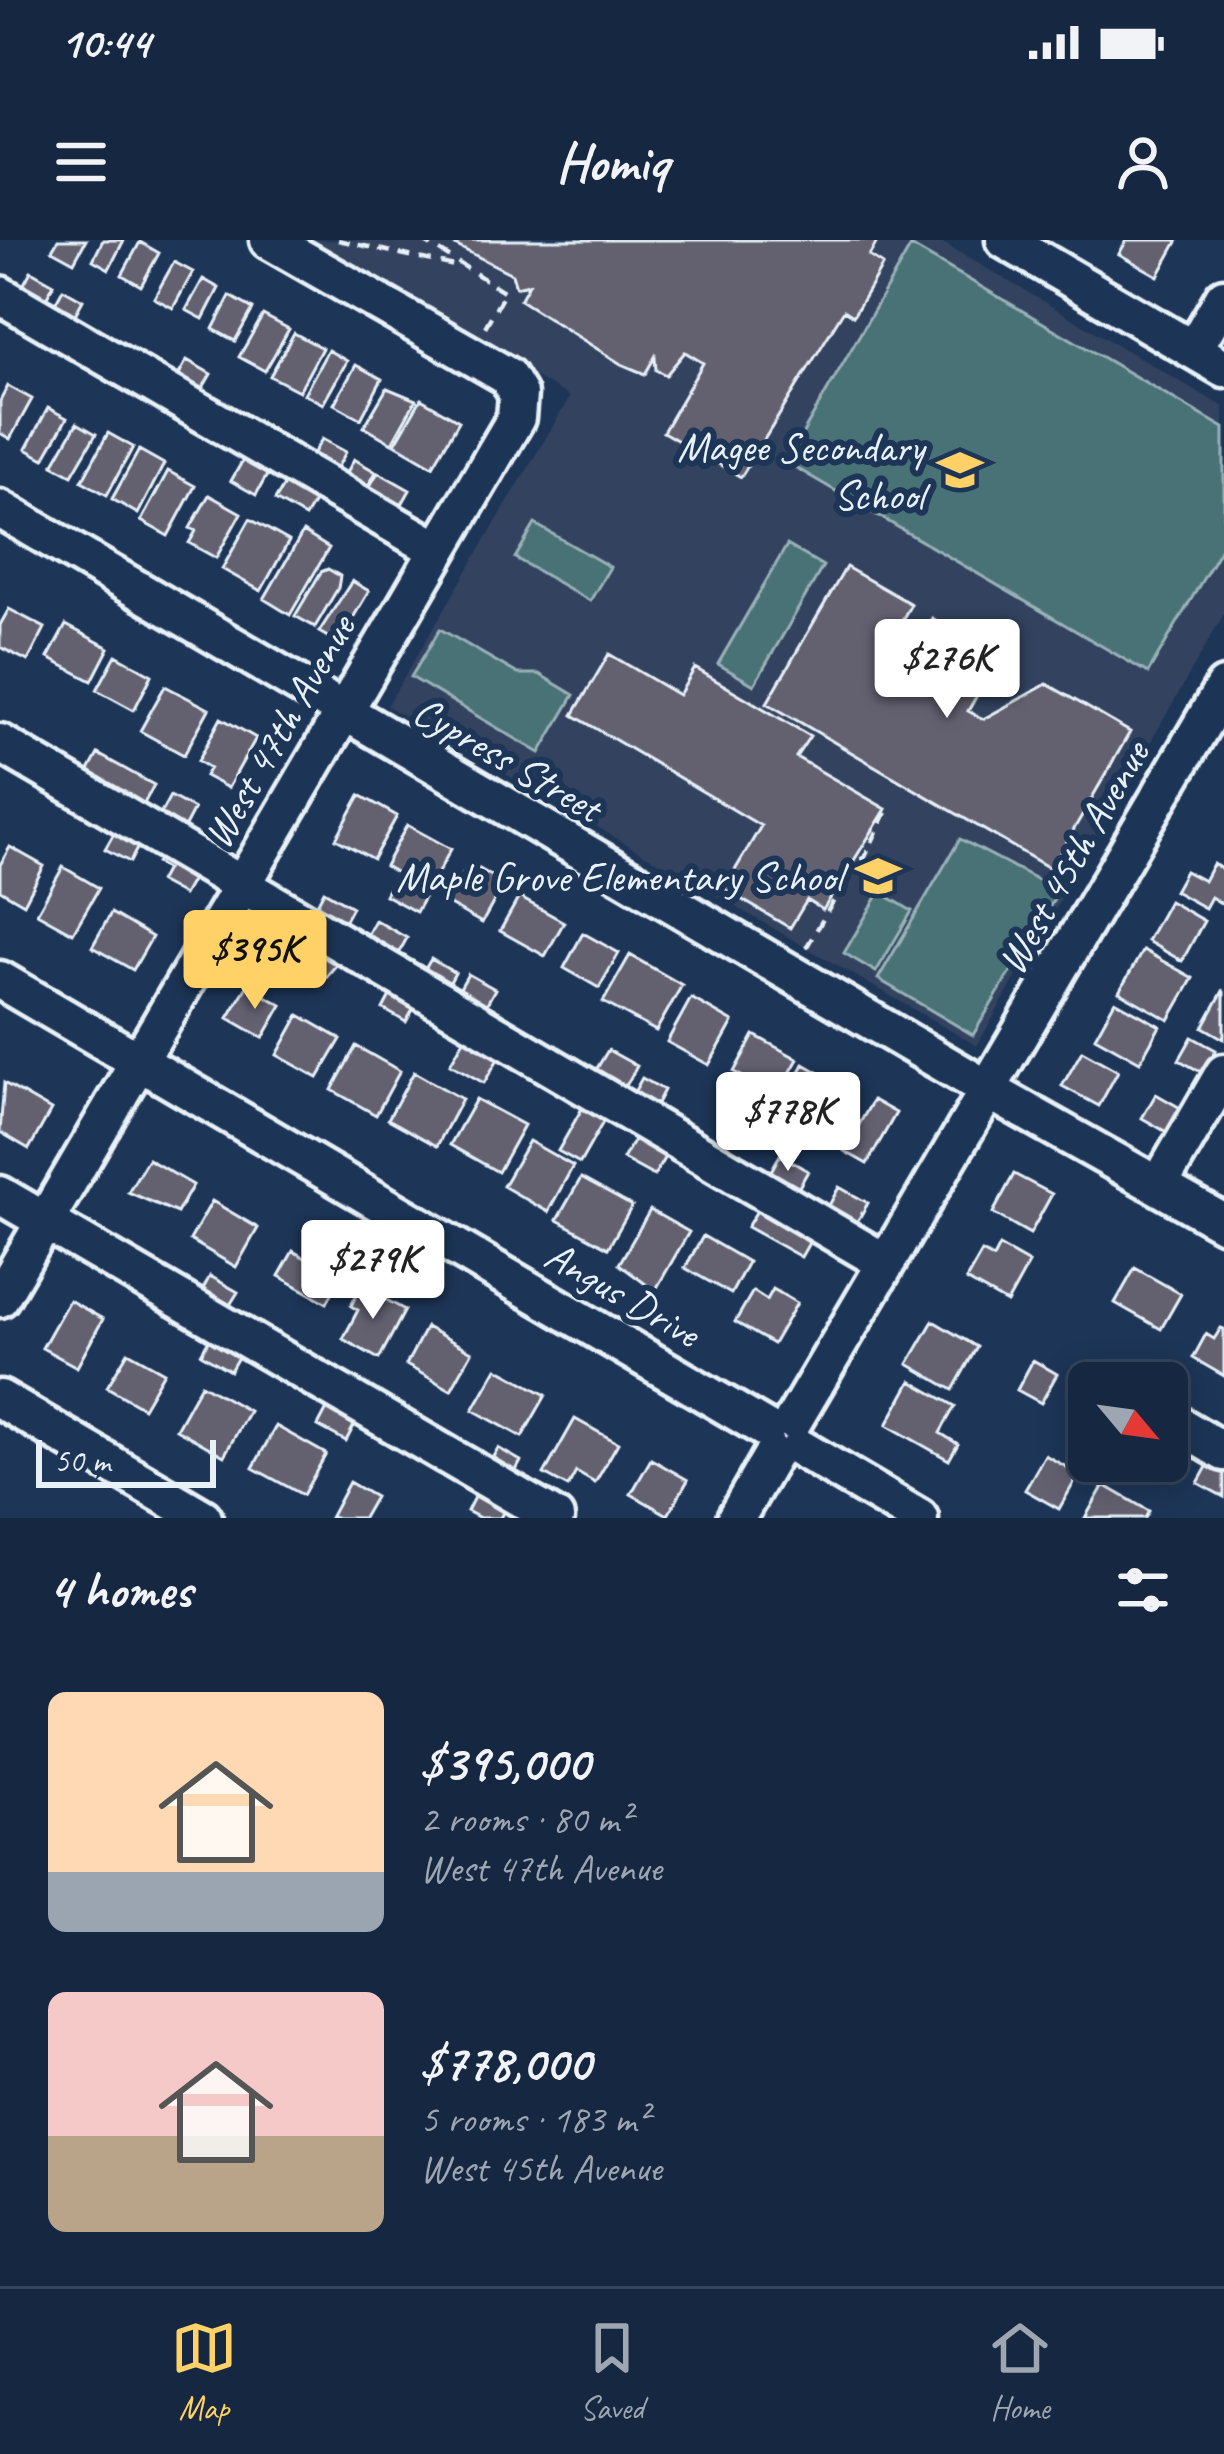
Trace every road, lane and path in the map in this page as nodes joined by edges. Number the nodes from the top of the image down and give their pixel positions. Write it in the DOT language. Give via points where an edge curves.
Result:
graph roads {
  1 [pos="269,240"];
  2 [pos="338,240"];
  3 [pos="422,240"];
  4 [pos="1020,244"];
  5 [pos="459,267"];
  6 [pos="0,295"];
  7 [pos="1224,297"];
  8 [pos="485,327"];
  9 [pos="1209,359"];
  10 [pos="0,509"];
  11 [pos="438,550"];
  12 [pos="1224,686"];
  13 [pos="341,712"];
  14 [pos="0,743"];
  15 [pos="887,810"];
  16 [pos="242,882"];
  17 [pos="806,947"];
  18 [pos="0,980"];
  19 [pos="137,1061"];
  20 [pos="1224,1073"];
  21 [pos="989,1089"];
  22 [pos="1159,1185"];
  23 [pos="0,1195"];
  24 [pos="45,1221"];
  25 [pos="1224,1223"];
  26 [pos="886,1263"];
  27 [pos="0,1298"];
  28 [pos="0,1400"];
  29 [pos="1188,1431"];
  30 [pos="783,1438"];
  31 [pos="1224,1452"];
  32 [pos="203,1518"];
  33 [pos="555,1518"];
  34 [pos="736,1518"];
  35 [pos="919,1518"];
  1 -- 11 [label="street, West 47th Avenue" via="507,376 518,394 516,418"];
  2 -- 5 [label="path"];
  3 -- 5 [label="path"];
  4 -- 9 [label="street"];
  5 -- 8 [label="path" via="505,292"];
  6 -- 11 [label="street"];
  7 -- 9 [label="street"];
  10 -- 13 [label="street, Cypress Street"];
  11 -- 13 [label="street, West 47th Avenue"];
  12 -- 21 [label="street, West 45th Avenue"];
  13 -- 16 [label="street, West 47th Avenue"];
  13 -- 21 [label="street, Cypress Street"];
  14 -- 16 [label="street"];
  15 -- 17 [label="path"];
  16 -- 19 [label="street, West 47th Avenue"];
  16 -- 26 [label="street"];
  18 -- 19 [label="street, Angus Drive"];
  19 -- 24 [label="street, West 47th Avenue"];
  19 -- 30 [label="street, Angus Drive"];
  20 -- 22 [label="street"];
  21 -- 22 [label="street, Cypress Street"];
  21 -- 26 [label="street, West 45th Avenue"];
  22 -- 25 [label="street, Cypress Street"];
  23 -- 24 [label="street"];
  24 -- 27 [label="street, West 47th Avenue"];
  24 -- 33 [label="street"];
  26 -- 30 [label="street, West 45th Avenue"];
  28 -- 32 [label="street"];
  29 -- 31 [label="street"];
  30 -- 34 [label="street, West 45th Avenue"];
  30 -- 35 [label="street, Angus Drive"];
}
